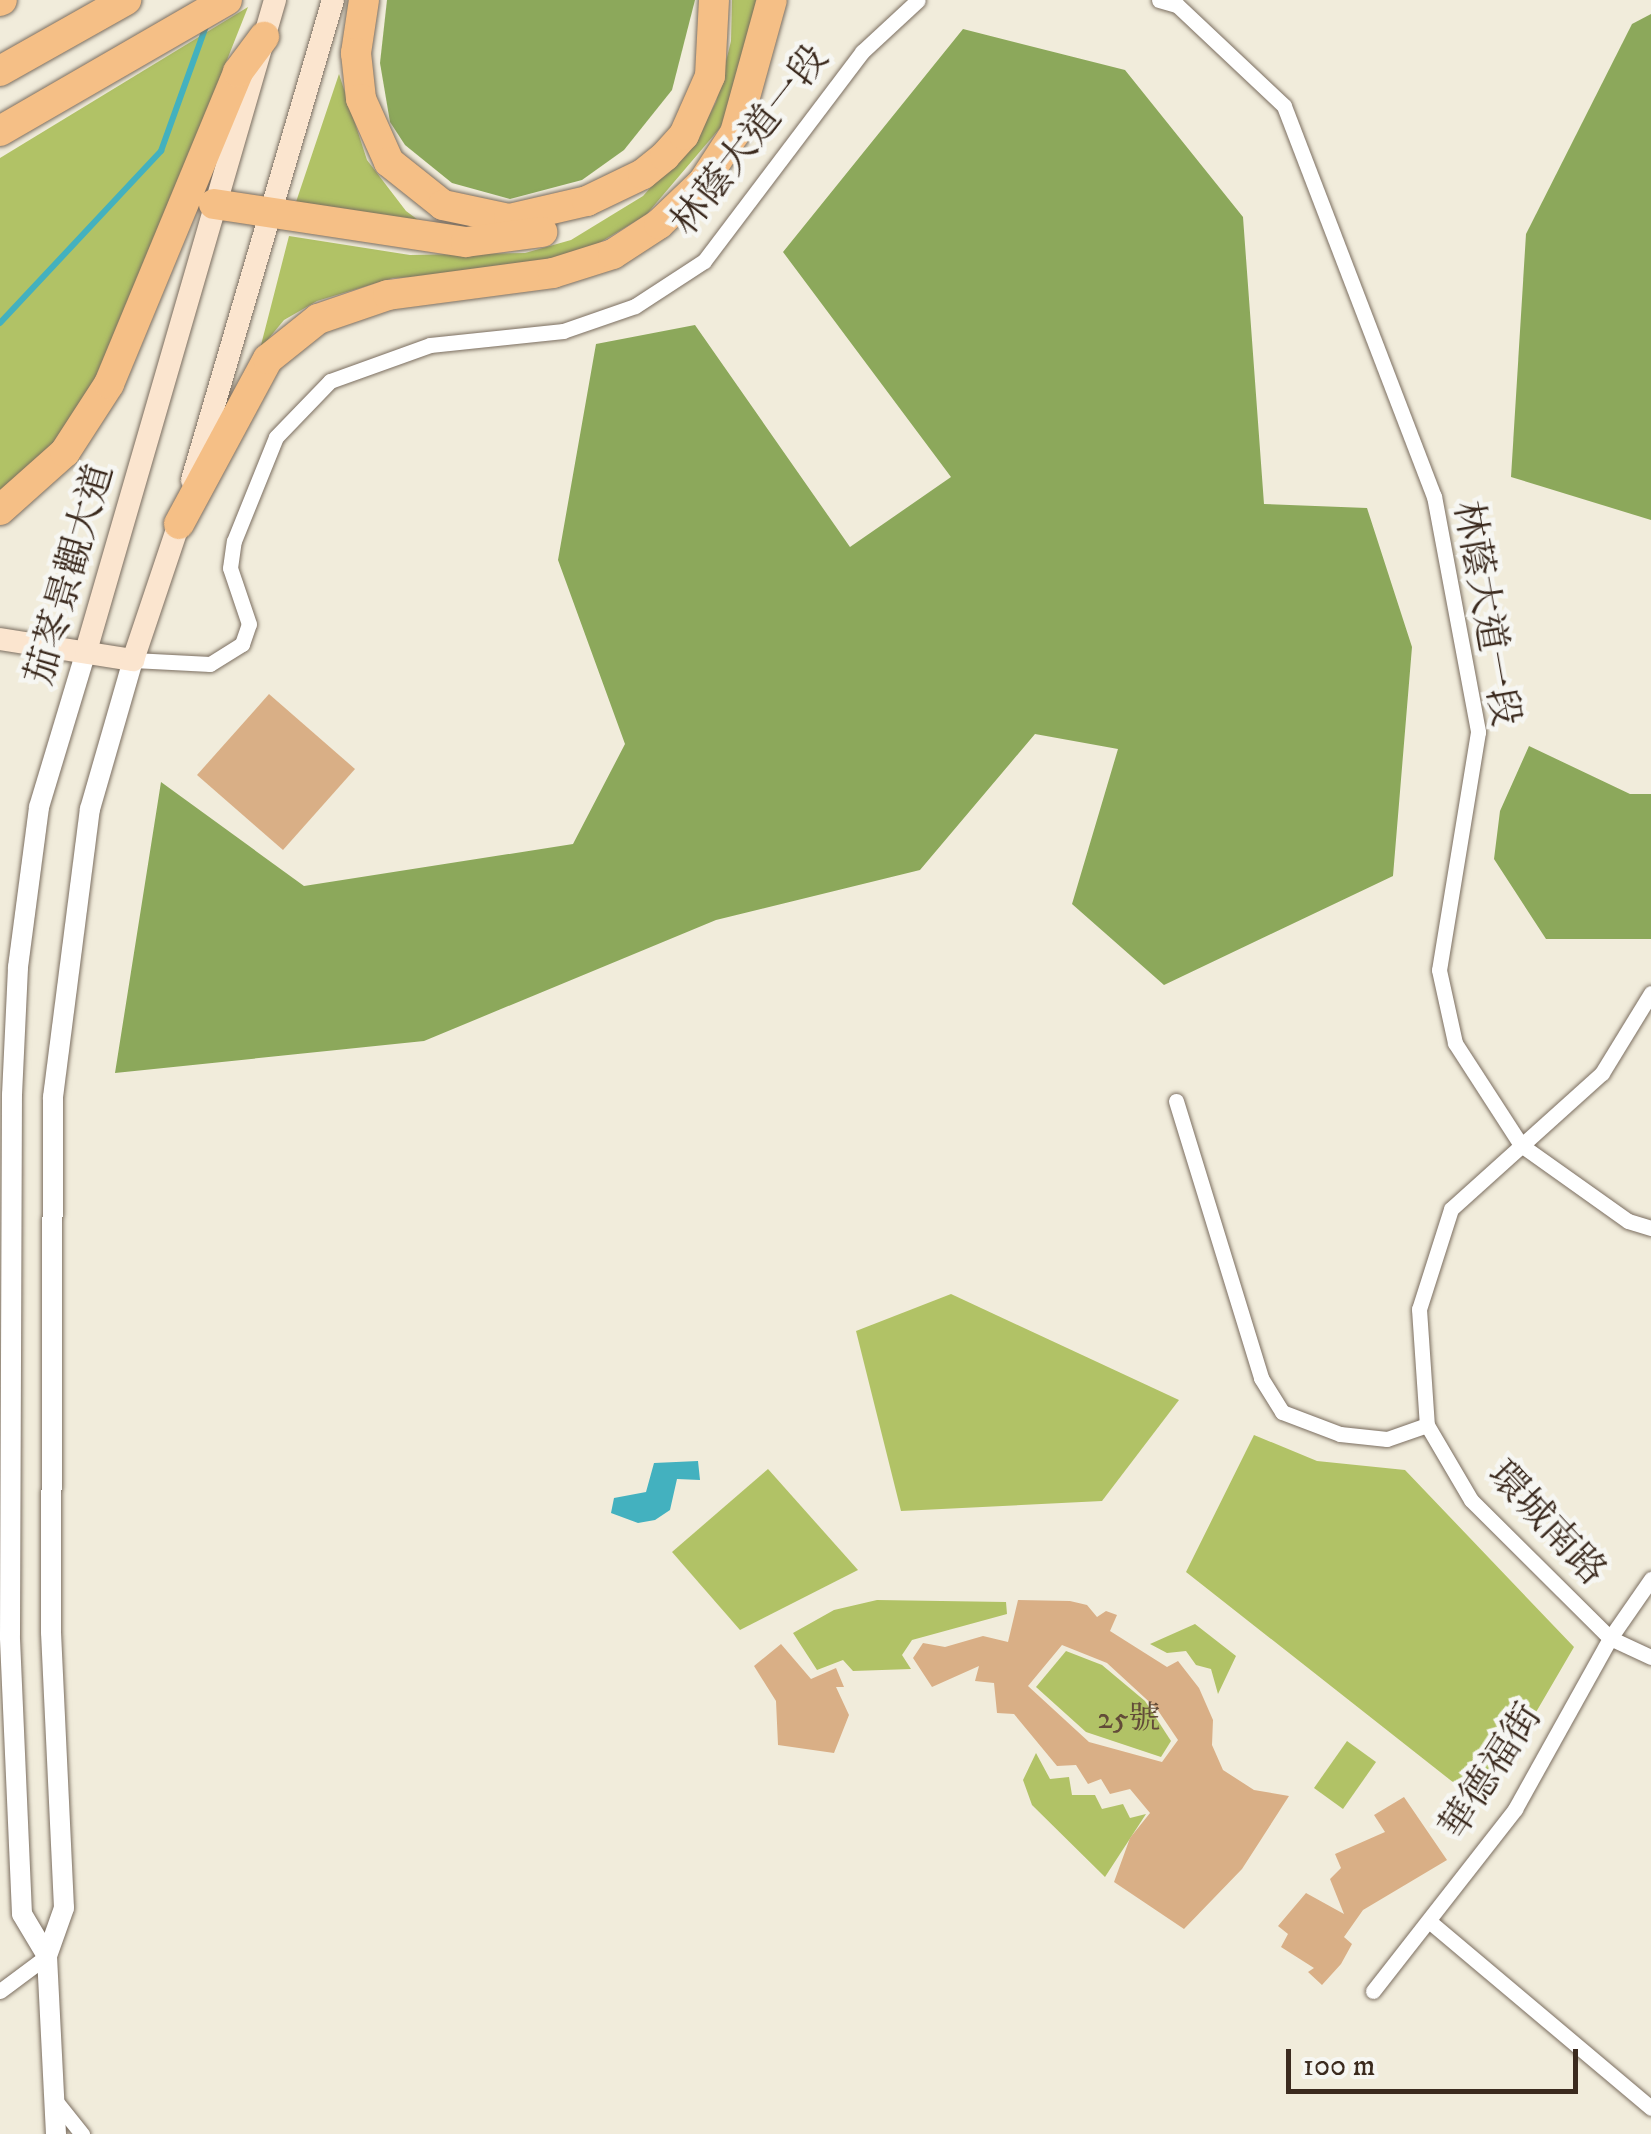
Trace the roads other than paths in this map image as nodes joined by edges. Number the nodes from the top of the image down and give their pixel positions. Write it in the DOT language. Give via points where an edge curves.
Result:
graph roads {
  1 [pos="126,0"];
  2 [pos="227,0"];
  3 [pos="275,0"];
  4 [pos="333,0"];
  5 [pos="364,0"];
  6 [pos="714,0"];
  7 [pos="772,0"];
  8 [pos="918,0"];
  9 [pos="1159,0"];
  10 [pos="264,37"];
  11 [pos="0,70"];
  12 [pos="0,131"];
  13 [pos="644,174"];
  14 [pos="214,204"];
  15 [pos="269,214"];
  16 [pos="0,510"];
  17 [pos="179,524"];
  18 [pos="0,639"];
  19 [pos="86,651"];
  20 [pos="133,660"];
  21 [pos="1651,992"];
  22 [pos="1176,1102"];
  23 [pos="1520,1145"];
  24 [pos="1651,1228"];
  25 [pos="1427,1425"];
  26 [pos="1651,1579"];
  27 [pos="1610,1638"];
  28 [pos="1651,1658"];
  29 [pos="1429,1922"];
  30 [pos="47,1956"];
  31 [pos="0,1991"];
  32 [pos="1373,1991"];
  33 [pos="54,2099"];
  34 [pos="1651,2108"];
  35 [pos="56,2134"];
  36 [pos="82,2134"];
  1 -- 11 [label="highway"];
  2 -- 12 [label="highway"];
  3 -- 10 [label="main road, 茄苳景觀大道"];
  4 -- 15 [label="main road, 茄苳景觀大道"];
  5 -- 13 [label="highway" via="356,53 361,99 389,162 422,192 466,214 530,218"];
  6 -- 13 [label="highway" via="718,29 710,76 684,135"];
  7 -- 17 [label="highway" via="734,134 704,182 660,224 612,254 554,273 388,295 318,320 268,359"];
  8 -- 20 [label="street, 林蔭大道一段" via="862,52 704,260 635,306 563,331 430,346 330,381 276,437 234,541 230,568 250,624 242,644 210,664"];
  9 -- 23 [label="street, 林蔭大道一段" via="1177,5 1284,106 1434,496 1478,732 1439,970 1455,1042"];
  10 -- 14 [label="main road, 茄苳景觀大道"];
  10 -- 16 [label="highway" via="238,72 109,384 65,452"];
  13 -- 15 [label="highway" via="587,215 516,238 466,242"];
  14 -- 15 [label="highway"];
  14 -- 19 [label="main road, 茄苳景觀大道"];
  15 -- 17 [label="main road, 茄苳景觀大道"];
  17 -- 20 [label="main road, 茄苳景觀大道"];
  18 -- 19 [label="main road"];
  19 -- 20 [label="main road"];
  19 -- 30 [label="street, 茄苳景觀大道" via="39,807 18,967 12,1094 10,1635 22,1914"];
  20 -- 30 [label="street, 茄苳景觀大道" via="90,809 52,1097 51,1632 64,1908"];
  21 -- 23 [label="street, 環城南路" via="1602,1073"];
  22 -- 25 [label="street" via="1261,1378 1282,1412 1340,1434 1387,1439"];
  23 -- 24 [label="street, 林蔭大道一段" via="1628,1222"];
  23 -- 25 [label="street, 環城南路" via="1451,1209 1419,1309"];
  25 -- 27 [label="street, 環城南路" via="1471,1500"];
  26 -- 27 [label="street, 華德福街"];
  27 -- 28 [label="street, 環城南路"];
  27 -- 29 [label="street, 華德福街" via="1515,1809"];
  29 -- 32 [label="street, 華德福街"];
  29 -- 34 [label="street"];
  30 -- 31 [label="street"];
  30 -- 33 [label="street, 茄苳景觀大道"];
  33 -- 35 [label="street, 茄苳景觀大道"];
  33 -- 36 [label="street"];
}
